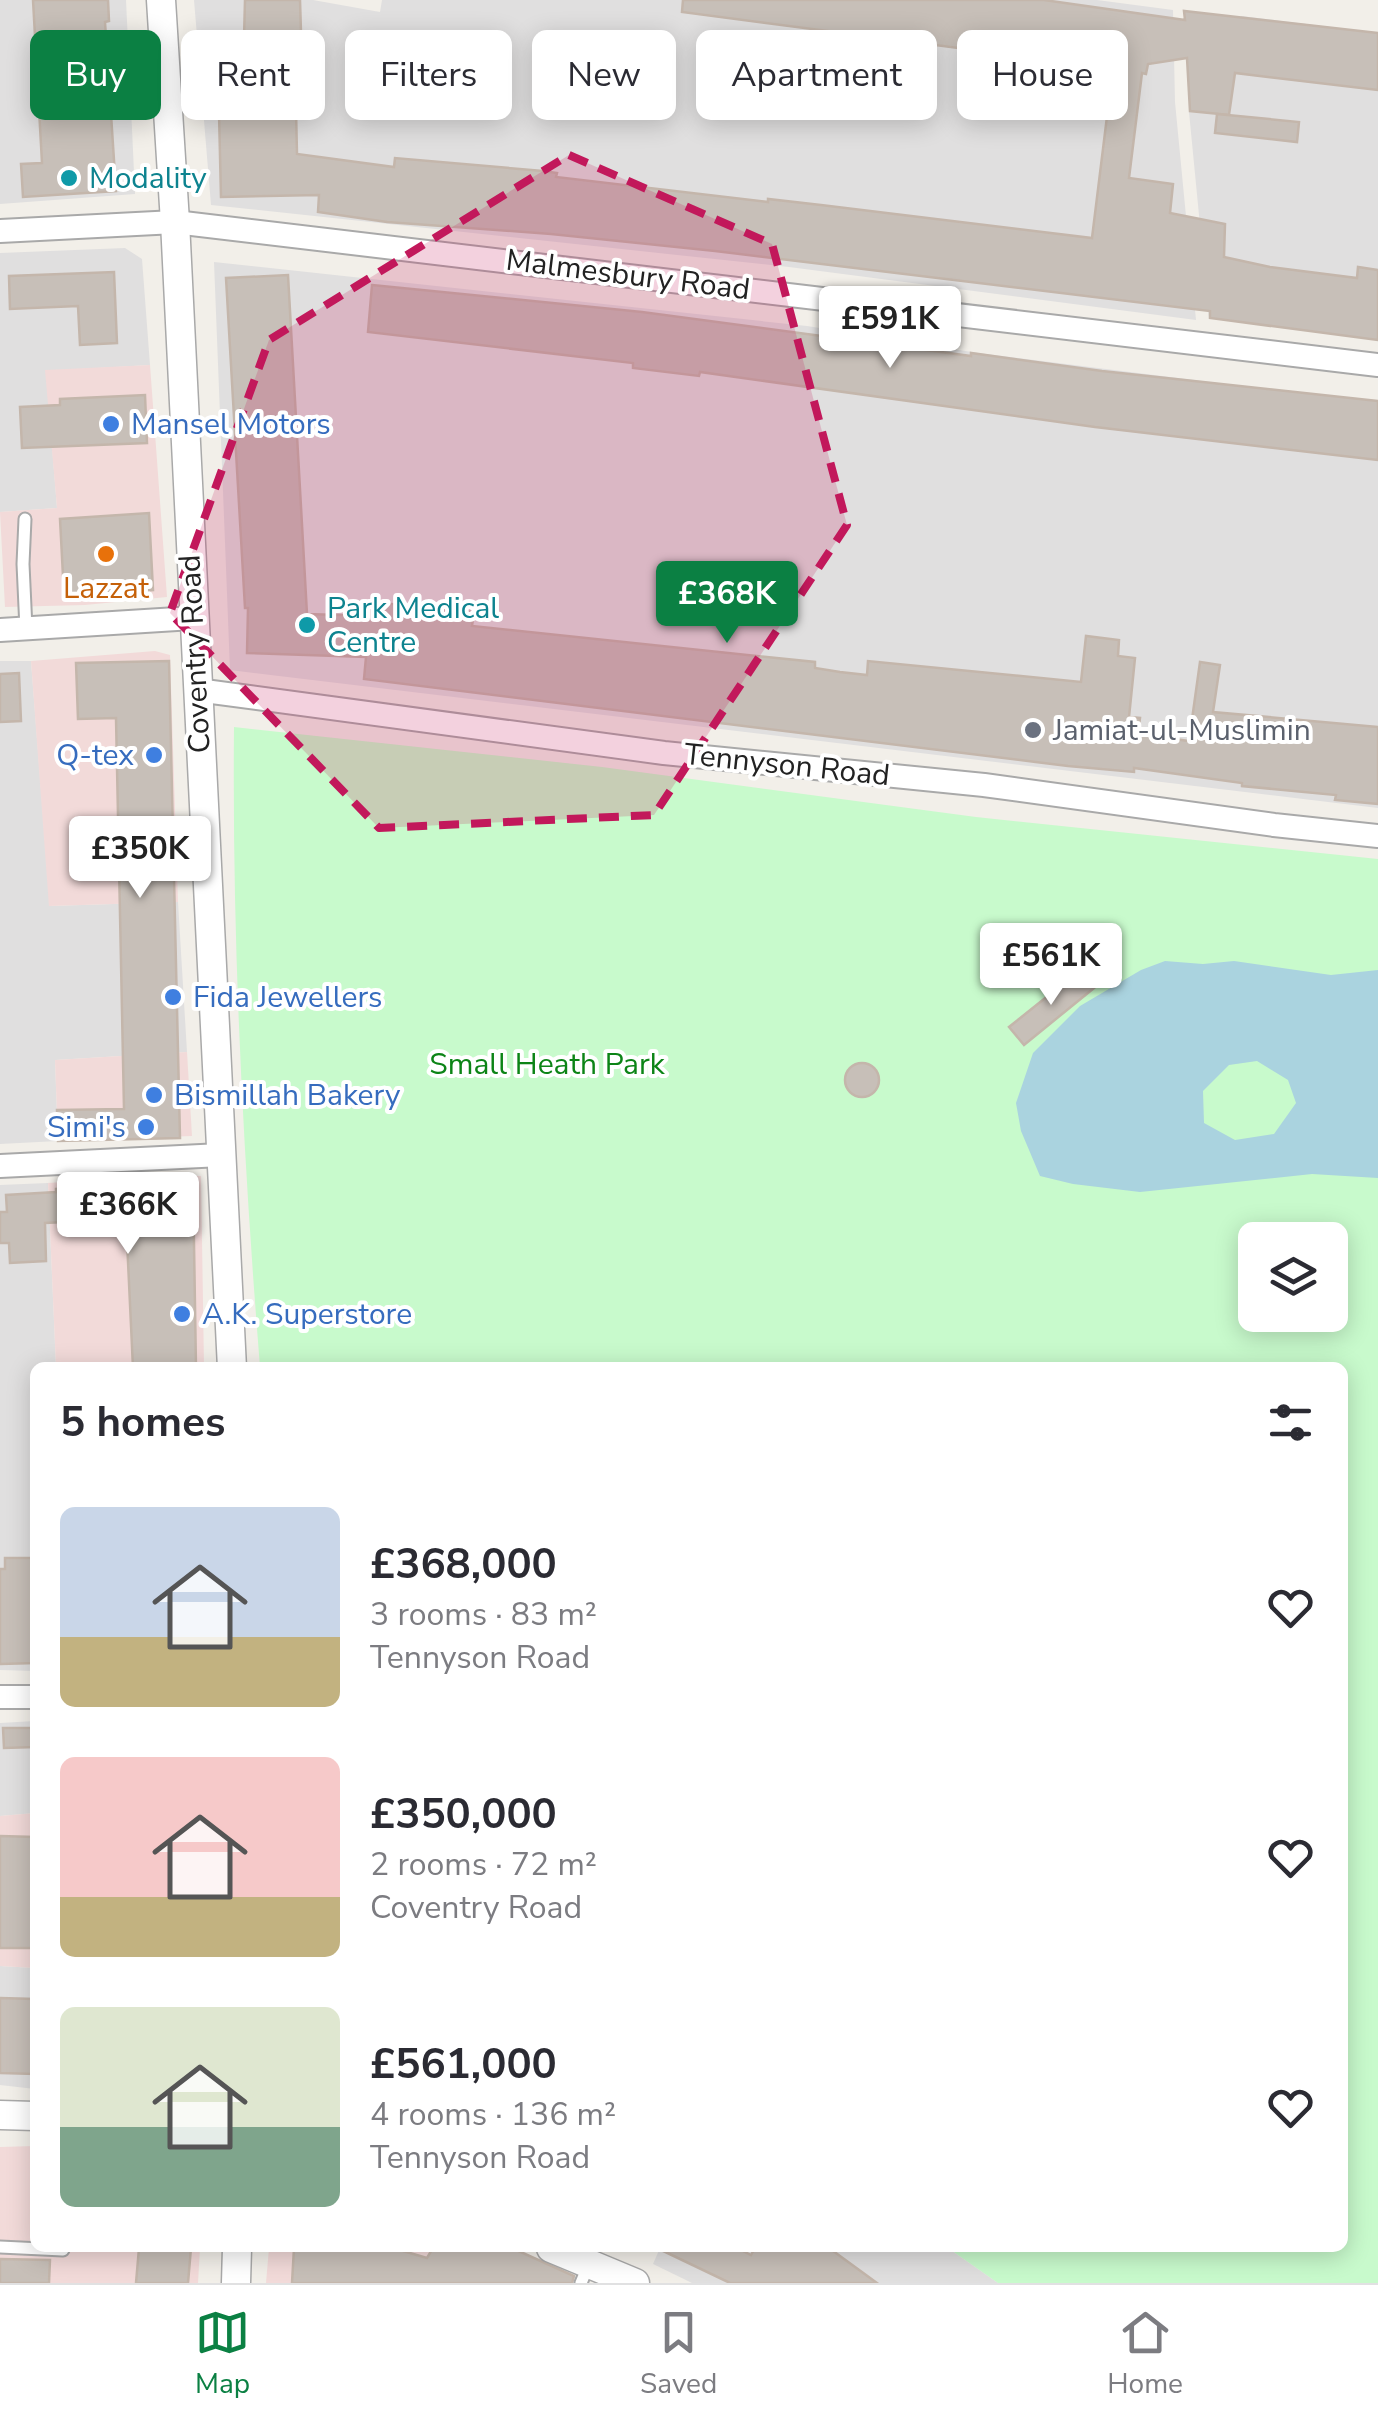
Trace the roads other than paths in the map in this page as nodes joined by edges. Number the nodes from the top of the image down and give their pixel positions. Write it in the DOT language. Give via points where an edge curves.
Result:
graph roads {
  1 [pos="161,0"];
  2 [pos="175,222"];
  3 [pos="0,231"];
  4 [pos="1378,364"];
  5 [pos="25,519"];
  6 [pos="193,618"];
  7 [pos="26,629"];
  8 [pos="0,630"];
  9 [pos="197,690"];
  10 [pos="1378,836"];
  11 [pos="221,1155"];
  12 [pos="0,1166"];
  13 [pos="232,1362"];
  14 [pos="0,1697"];
  15 [pos="30,1697"];
  16 [pos="0,2115"];
  17 [pos="30,2116"];
  18 [pos="0,2247"];
  19 [pos="30,2248"];
  20 [pos="238,2252"];
  21 [pos="556,2252"];
  22 [pos="585,2273"];
  23 [pos="236,2283"];
  24 [pos="634,2283"];
  1 -- 2 [label="street, Coventry Road"];
  2 -- 3 [label="street, Malmesbury Road"];
  2 -- 4 [label="street, Malmesbury Road"];
  2 -- 6 [label="street, Coventry Road"];
  5 -- 7 [label="lane"];
  6 -- 7 [label="street"];
  6 -- 9 [label="street, Coventry Road"];
  7 -- 8 [label="street"];
  9 -- 10 [label="street, Tennyson Road" via="664,753 984,785"];
  9 -- 11 [label="street, Coventry Road"];
  11 -- 12 [label="street"];
  11 -- 13 [label="street, Coventry Road"];
  14 -- 15 [label="street"];
  16 -- 17 [label="street"];
  18 -- 19 [label="lane"];
  20 -- 23 [label="street"];
  21 -- 22 [label="street"];
  22 -- 24 [label="street"];
}
